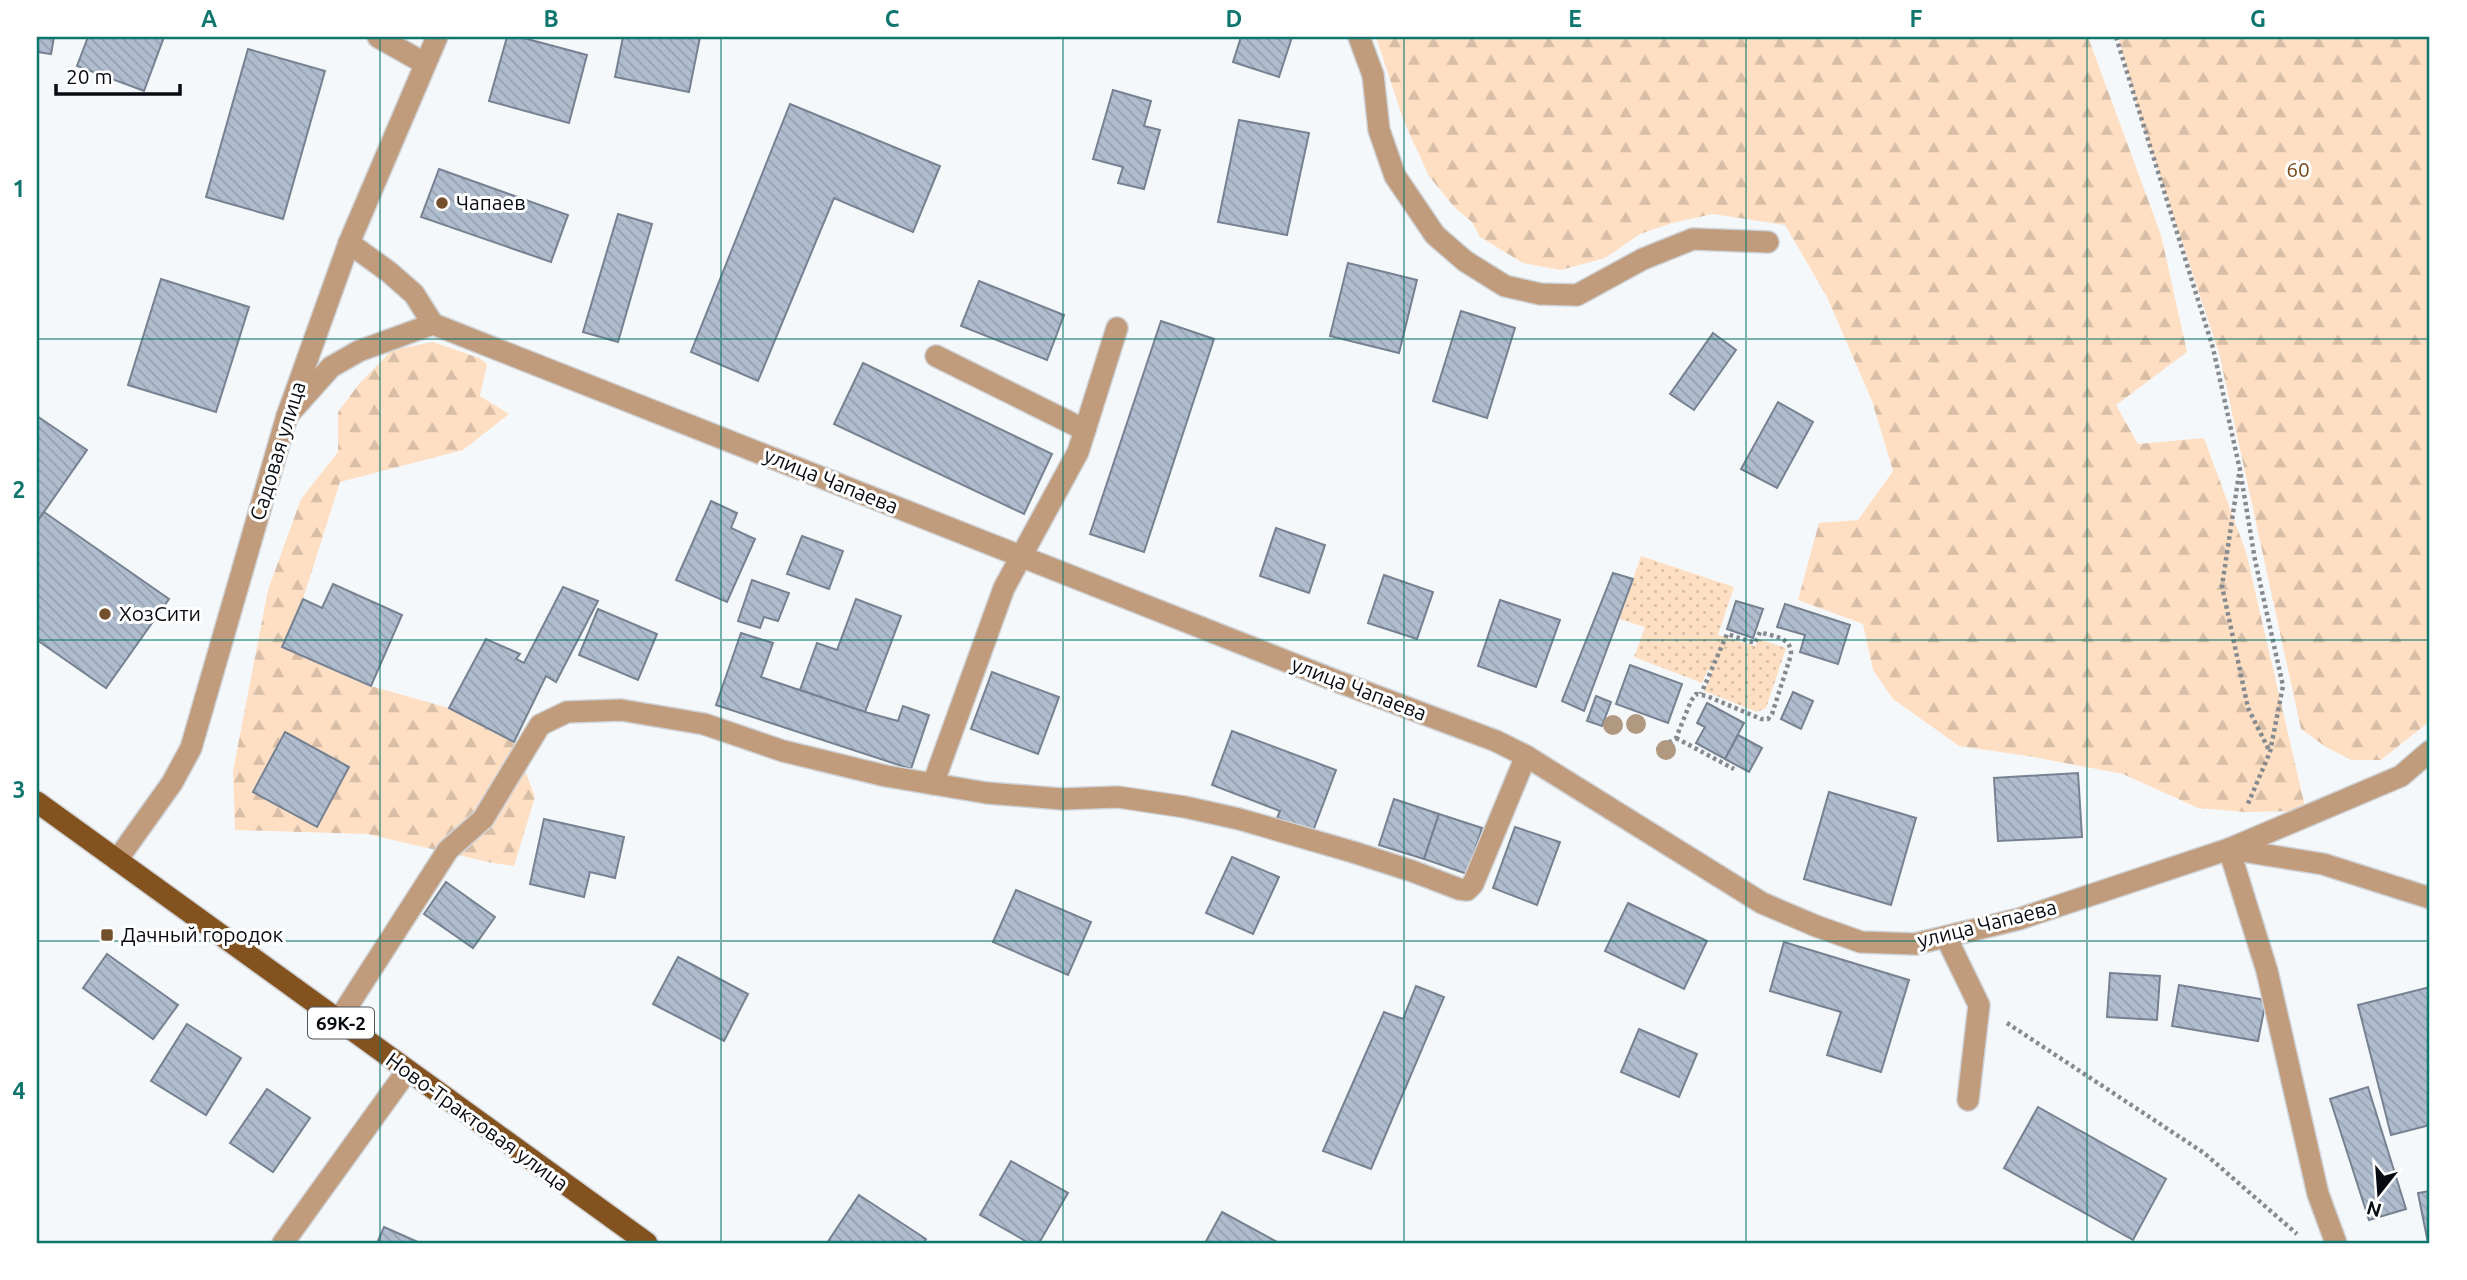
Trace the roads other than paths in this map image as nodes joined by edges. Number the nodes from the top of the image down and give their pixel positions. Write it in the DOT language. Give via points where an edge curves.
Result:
graph roads {
  1 [pos="378,37"];
  2 [pos="437,37"];
  3 [pos="1359,37"];
  4 [pos="424,63"];
  5 [pos="1768,242"];
  6 [pos="349,243"];
  7 [pos="433,324"];
  8 [pos="1117,328"];
  9 [pos="936,356"];
  10 [pos="287,416"];
  11 [pos="1085,430"];
  12 [pos="1022,557"];
  13 [pos="2430,751"];
  14 [pos="1526,756"];
  15 [pos="933,784"];
  16 [pos="37,802"];
  17 [pos="2229,849"];
  18 [pos="117,860"];
  19 [pos="2430,898"];
  20 [pos="1946,937"];
  21 [pos="338,1021"];
  22 [pos="407,1071"];
  23 [pos="1968,1100"];
  24 [pos="283,1243"];
  25 [pos="647,1243"];
  26 [pos="2336,1243"];
  1 -- 4 [label="street"];
  2 -- 4 [label="street, Садовая улица"];
  3 -- 5 [label="street" via="1373,75 1379,130 1395,176 1435,235 1505,286 1540,294 1577,295 1643,259 1693,239"];
  4 -- 6 [label="street, Садовая улица"];
  6 -- 7 [label="street" via="414,295"];
  6 -- 10 [label="street, Садовая улица"];
  7 -- 10 [label="street" via="359,351 331,367"];
  7 -- 12 [label="street, улица Чапаева"];
  8 -- 11 [label="street"];
  9 -- 11 [label="street"];
  10 -- 18 [label="street, Садовая улица" via="191,748"];
  11 -- 12 [label="street" via="1078,452"];
  12 -- 14 [label="street, улица Чапаева"];
  12 -- 15 [label="street" via="1004,588"];
  13 -- 17 [label="street, улица Чапаева" via="2401,776"];
  14 -- 15 [label="street" via="1467,890 1252,823 1185,807 1118,797 1062,799 987,793"];
  14 -- 20 [label="street, улица Чапаева" via="1762,904 1861,942 1915,944"];
  15 -- 21 [label="street" via="783,751 704,724 621,710 567,712 540,725 483,819 447,850"];
  16 -- 18 [label="main road, Ново-Трактовая улица / 69К-2"];
  17 -- 19 [label="street" via="2323,864"];
  17 -- 20 [label="street, улица Чапаева" via="2019,919"];
  17 -- 26 [label="street" via="2267,971 2318,1194"];
  18 -- 21 [label="main road, Ново-Трактовая улица / 69К-2"];
  20 -- 23 [label="street" via="1979,1004"];
  21 -- 22 [label="main road, Ново-Трактовая улица / 69К-2"];
  22 -- 24 [label="street"];
  22 -- 25 [label="main road, Ново-Трактовая улица / 69К-2"];
}
